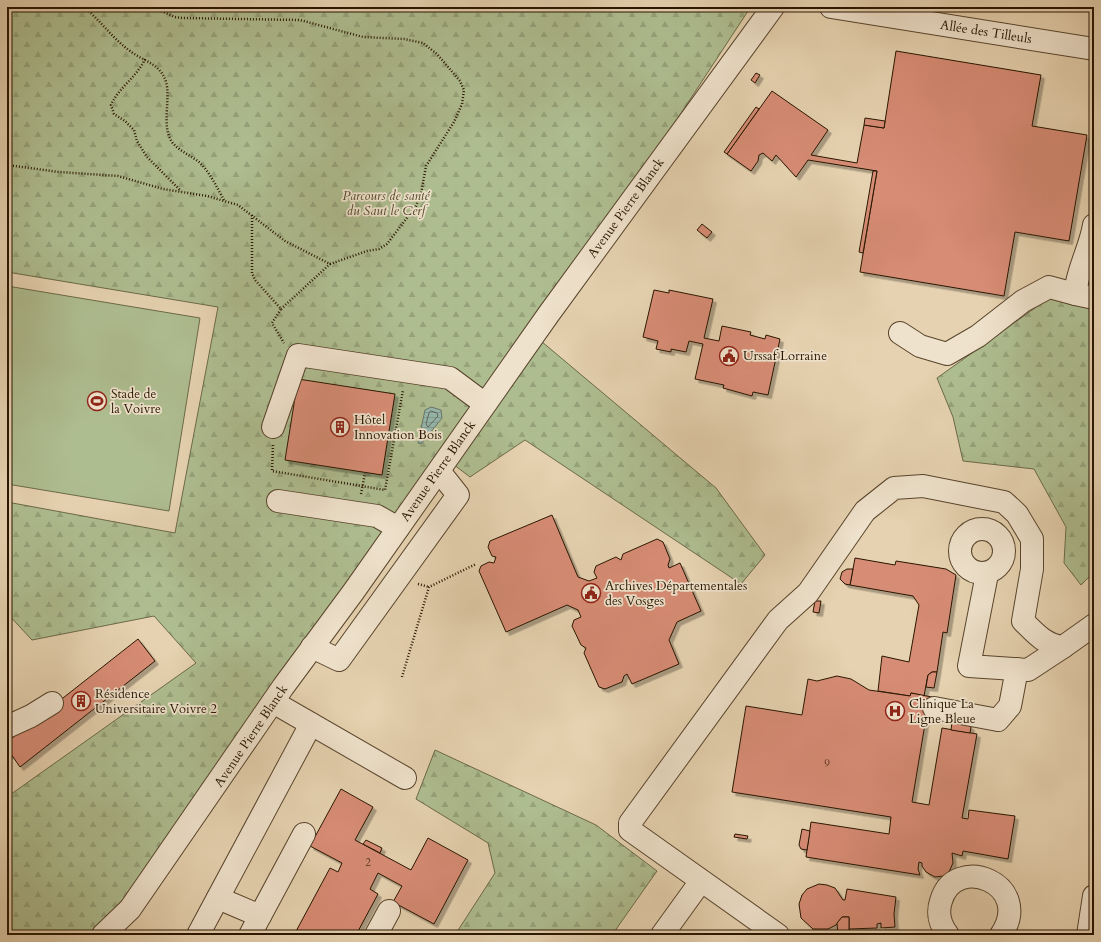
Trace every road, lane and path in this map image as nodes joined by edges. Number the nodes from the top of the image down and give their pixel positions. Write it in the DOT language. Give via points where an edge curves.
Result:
graph roads {
  1 [pos="84,7"];
  2 [pos="152,7"];
  3 [pos="774,7"];
  4 [pos="831,7"];
  5 [pos="1094,49"];
  6 [pos="144,59"];
  7 [pos="7,165"];
  8 [pos="181,191"];
  9 [pos="224,201"];
  10 [pos="252,214"];
  11 [pos="1094,225"];
  12 [pos="330,264"];
  13 [pos="1084,296"];
  14 [pos="281,309"];
  15 [pos="900,333"];
  16 [pos="296,362"];
  17 [pos="406,371"];
  18 [pos="485,404"];
  19 [pos="273,427"];
  20 [pos="439,470"];
  21 [pos="278,501"];
  22 [pos="398,528"];
  23 [pos="476,564"];
  24 [pos="987,574"];
  25 [pos="1094,625"];
  26 [pos="312,647"];
  27 [pos="1063,647"];
  28 [pos="1017,669"];
  29 [pos="402,677"];
  30 [pos="273,702"];
  31 [pos="52,703"];
  32 [pos="934,708"];
  33 [pos="311,724"];
  34 [pos="7,727"];
  35 [pos="405,778"];
  36 [pos="304,834"];
  37 [pos="701,880"];
  38 [pos="1094,896"];
  39 [pos="218,898"];
  40 [pos="389,911"];
  41 [pos="260,916"];
  42 [pos="943,933"];
  43 [pos="103,935"];
  44 [pos="198,935"];
  45 [pos="250,935"];
  46 [pos="376,935"];
  47 [pos="662,935"];
  48 [pos="778,935"];
  49 [pos="1001,935"];
  50 [pos="1088,935"];
  1 -- 6 [label="path" via="99,20 114,39"];
  2 -- 12 [label="path" via="175,17 300,20 363,37 404,39 423,43 437,54 460,81 464,90 462,104 454,122 426,166 422,194 416,206 387,244 379,249"];
  3 -- 18 [label="street, Avenue Pierre Blanck"];
  4 -- 5 [label="street, Allée des Tilleuls"];
  6 -- 8 [label="path" via="140,70 115,97 111,105 114,114 134,130 147,157"];
  6 -- 9 [label="path" via="161,71 167,82 167,123 171,141 200,163"];
  7 -- 8 [label="path" via="118,176 163,189"];
  8 -- 9 [label="path"];
  9 -- 10 [label="path" via="238,204"];
  10 -- 12 [label="path" via="285,241"];
  10 -- 14 [label="path" via="252,273 255,280"];
  11 -- 13 [label="street" via="1092,240 1076,280"];
  12 -- 14 [label="path"];
  13 -- 15 [label="street" via="1049,287 1023,301 978,336 947,354 920,346"];
  14 -- 16 [label="path" via="272,323"];
  16 -- 17 [label="street" via="298,355"];
  16 -- 19 [label="street"];
  17 -- 18 [label="street" via="450,378"];
  17 -- 19 [label="path" via="385,490 272,471"];
  18 -- 20 [label="street, Avenue Pierre Blanck"];
  20 -- 22 [label="street, Avenue Pierre Blanck"];
  20 -- 26 [label="street" via="458,495 454,502 340,660"];
  21 -- 22 [label="street" via="377,516"];
  22 -- 26 [label="street, Avenue Pierre Blanck"];
  23 -- 29 [label="path" via="429,587"];
  24 -- 28 [label="street" via="969,666"];
  25 -- 27 [label="street"];
  26 -- 30 [label="street, Avenue Pierre Blanck"];
  27 -- 28 [label="street" via="1028,670"];
  27 -- 37 [label="street" via="1054,646 1038,637 1023,621 1032,569 1032,539 1018,514 1004,502 923,486 894,488 865,511 808,593 778,620 630,824 630,830"];
  28 -- 32 [label="street" via="1010,706 998,720"];
  30 -- 33 [label="street"];
  30 -- 43 [label="street, Avenue Pierre Blanck" via="130,909"];
  31 -- 34 [label="street"];
  33 -- 35 [label="street"];
  33 -- 39 [label="street"];
  36 -- 41 [label="street"];
  37 -- 47 [label="street"];
  37 -- 48 [label="street"];
  38 -- 50 [label="street"];
  39 -- 41 [label="street"];
  39 -- 44 [label="street"];
  40 -- 46 [label="street"];
  41 -- 45 [label="street"];
  42 -- 49 [label="street" via="939,912 942,896 958,880 980,877 1000,887 1006,896 1009,917"];
}
